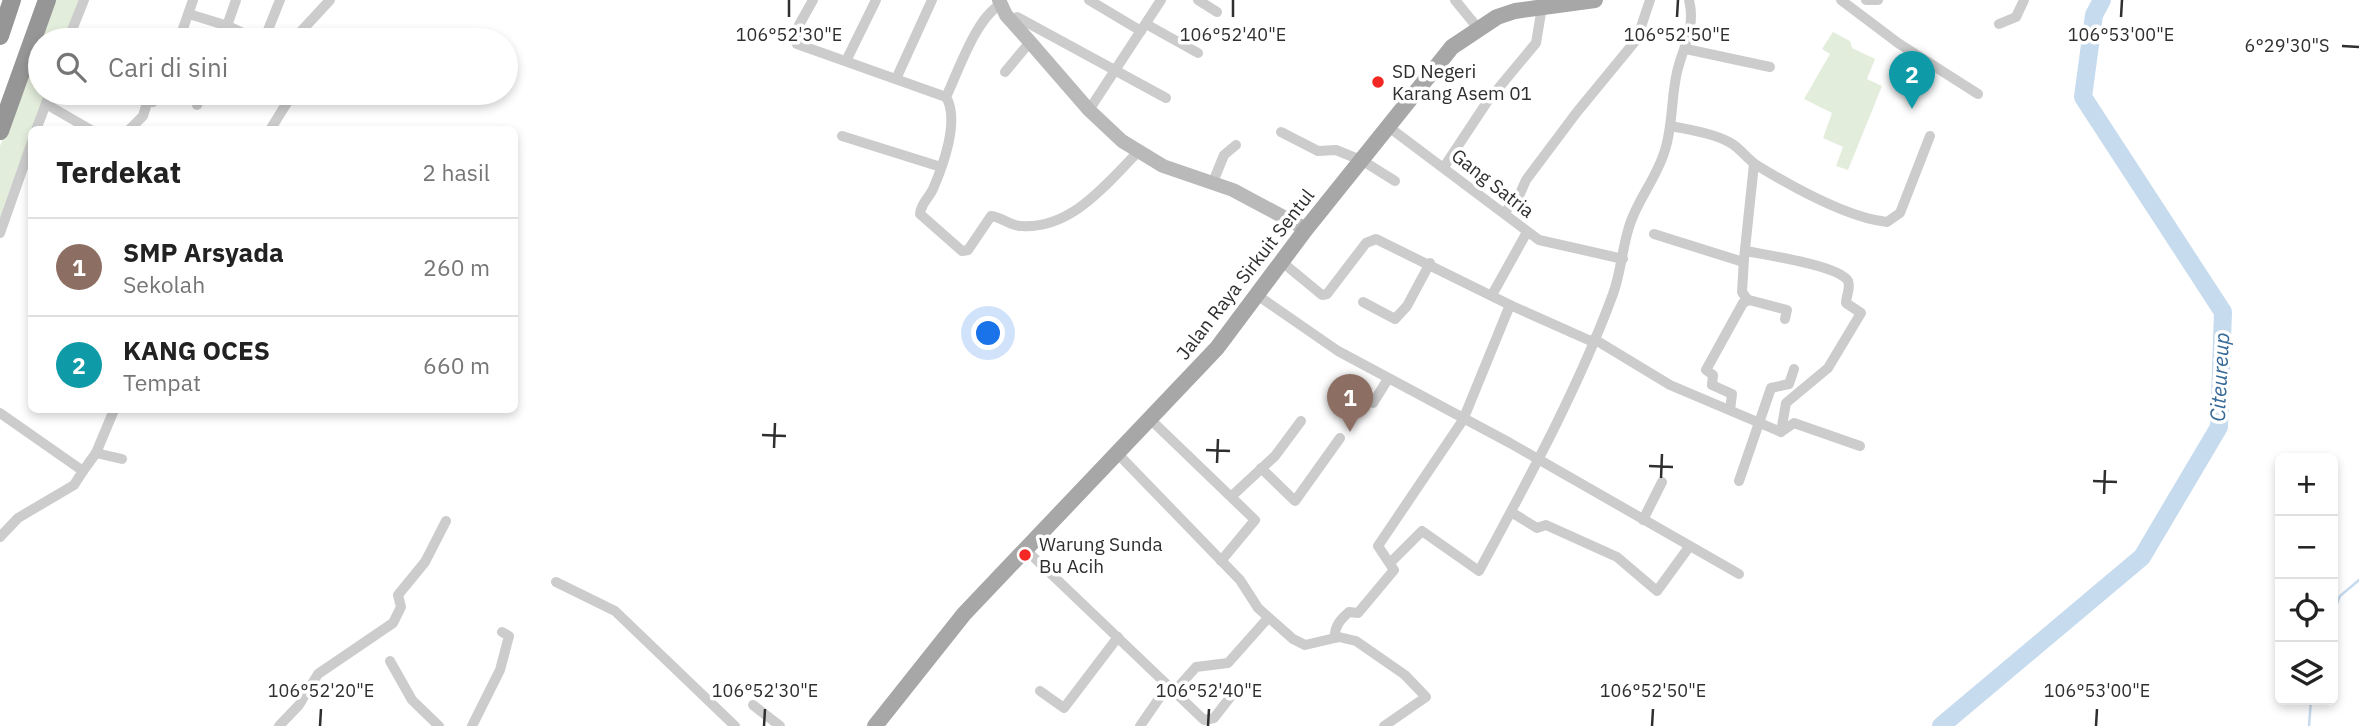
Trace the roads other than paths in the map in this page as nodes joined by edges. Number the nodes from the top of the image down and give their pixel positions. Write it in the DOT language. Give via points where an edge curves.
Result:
graph roads {
  1 [pos="12,0"];
  2 [pos="47,0"];
  3 [pos="84,0"];
  4 [pos="236,0"];
  5 [pos="280,0"];
  6 [pos="330,0"];
  7 [pos="813,0"];
  8 [pos="876,0"];
  9 [pos="932,0"];
  10 [pos="1089,0"];
  11 [pos="1161,0"];
  12 [pos="1198,0"];
  13 [pos="1455,0"];
  14 [pos="1595,0"];
  15 [pos="1650,0"];
  16 [pos="1689,0"];
  17 [pos="1866,0"];
  18 [pos="1878,0"];
  19 [pos="2024,0"];
  20 [pos="1845,1"];
  21 [pos="999,2"];
  22 [pos="189,5"];
  23 [pos="1542,6"];
  24 [pos="1217,12"];
  25 [pos="1017,17"];
  26 [pos="1998,24"];
  27 [pos="228,26"];
  28 [pos="1143,27"];
  29 [pos="1477,27"];
  30 [pos="37,28"];
  31 [pos="73,28"];
  32 [pos="182,28"];
  33 [pos="232,28"];
  34 [pos="269,28"];
  35 [pos="304,28"];
  36 [pos="0,36"];
  37 [pos="1030,43"];
  38 [pos="1686,49"];
  39 [pos="28,53"];
  40 [pos="1198,53"];
  41 [pos="846,61"];
  42 [pos="1770,67"];
  43 [pos="1116,70"];
  44 [pos="1005,72"];
  45 [pos="896,79"];
  46 [pos="1978,93"];
  47 [pos="946,97"];
  48 [pos="1166,98"];
  49 [pos="46,105"];
  50 [pos="48,105"];
  51 [pos="146,105"];
  52 [pos="286,105"];
  53 [pos="1090,110"];
  54 [pos="38,126"];
  55 [pos="84,126"];
  56 [pos="133,126"];
  57 [pos="272,126"];
  58 [pos="1671,126"];
  59 [pos="1390,128"];
  60 [pos="0,131"];
  61 [pos="1280,132"];
  62 [pos="842,136"];
  63 [pos="1930,136"];
  64 [pos="1236,145"];
  65 [pos="1138,152"];
  66 [pos="28,153"];
  67 [pos="1363,161"];
  68 [pos="1754,164"];
  69 [pos="941,167"];
  70 [pos="1444,167"];
  71 [pos="1395,181"];
  72 [pos="1213,182"];
  73 [pos="1504,213"];
  74 [pos="1306,229"];
  75 [pos="1527,232"];
  76 [pos="0,233"];
  77 [pos="1654,234"];
  78 [pos="1745,255"];
  79 [pos="1623,259"];
  80 [pos="1282,262"];
  81 [pos="1430,263"];
  82 [pos="1257,295"];
  83 [pos="1492,295"];
  84 [pos="1746,299"];
  85 [pos="1363,302"];
  86 [pos="1510,305"];
  87 [pos="1785,320"];
  88 [pos="1593,340"];
  89 [pos="1794,369"];
  90 [pos="1388,379"];
  91 [pos="1373,403"];
  92 [pos="1730,410"];
  93 [pos="0,413"];
  94 [pos="113,413"];
  95 [pos="1150,419"];
  96 [pos="1463,420"];
  97 [pos="1301,421"];
  98 [pos="1761,425"];
  99 [pos="1781,432"];
  100 [pos="1340,438"];
  101 [pos="1860,446"];
  102 [pos="96,453"];
  103 [pos="1117,453"];
  104 [pos="122,459"];
  105 [pos="1537,459"];
  106 [pos="1261,468"];
  107 [pos="83,471"];
  108 [pos="1739,481"];
  109 [pos="1662,482"];
  110 [pos="1233,495"];
  111 [pos="1511,512"];
  112 [pos="1643,520"];
  113 [pos="446,521"];
  114 [pos="0,537"];
  115 [pos="1689,547"];
  116 [pos="1025,549"];
  117 [pos="1221,561"];
  118 [pos="1391,562"];
  119 [pos="1739,574"];
  120 [pos="556,582"];
  121 [pos="1268,618"];
  122 [pos="502,632"];
  123 [pos="1118,637"];
  124 [pos="1335,638"];
  125 [pos="390,661"];
  126 [pos="1239,686"];
  127 [pos="1170,690"];
  128 [pos="1040,691"];
  129 [pos="753,705"];
  130 [pos="279,726"];
  131 [pos="439,726"];
  132 [pos="472,726"];
  133 [pos="735,726"];
  134 [pos="780,726"];
  135 [pos="875,726"];
  136 [pos="1140,726"];
  137 [pos="1384,726"];
  1 -- 36 [label="highway"];
  2 -- 30 [label="highway"];
  3 -- 31 [label="street"];
  4 -- 27 [label="street"];
  5 -- 34 [label="street"];
  6 -- 35 [label="street"];
  7 -- 41 [label="street" via="799,25 797,44"];
  8 -- 41 [label="street"];
  9 -- 45 [label="street"];
  10 -- 28 [label="street"];
  11 -- 28 [label="street"];
  12 -- 24 [label="street"];
  13 -- 29 [label="street"];
  14 -- 23 [label="main road, Jalan Raya Sirkuit Sentul"];
  15 -- 73 [label="street" via="1637,39"];
  16 -- 38 [label="street"];
  17 -- 18 [label="street"];
  19 -- 26 [label="street" via="2016,17"];
  20 -- 46 [label="street" via="1898,43"];
  21 -- 37 [label="street"];
  21 -- 47 [label="street" via="980,27"];
  22 -- 27 [label="street"];
  22 -- 32 [label="street"];
  23 -- 29 [label="main road, Jalan Raya Sirkuit Sentul"];
  23 -- 70 [label="street" via="1536,43"];
  25 -- 43 [label="street"];
  27 -- 33 [label="street"];
  28 -- 40 [label="street"];
  28 -- 43 [label="street"];
  29 -- 59 [label="main road, Jalan Raya Sirkuit Sentul" via="1442,59"];
  37 -- 44 [label="street"];
  37 -- 53 [label="street"];
  38 -- 42 [label="street"];
  38 -- 58 [label="street" via="1674,89"];
  39 -- 60 [label="highway"];
  41 -- 45 [label="street"];
  43 -- 48 [label="street"];
  43 -- 53 [label="street"];
  45 -- 47 [label="street"];
  47 -- 69 [label="street" via="953,114"];
  49 -- 54 [label="street"];
  50 -- 55 [label="street"];
  51 -- 56 [label="street"];
  52 -- 57 [label="street"];
  53 -- 65 [label="street"];
  58 -- 68 [label="street" via="1721,138"];
  58 -- 79 [label="street" via="1656,176 1629,225"];
  59 -- 67 [label="main road, Jalan Raya Sirkuit Sentul"];
  59 -- 70 [label="street, Gang Satria"];
  61 -- 67 [label="street" via="1318,150 1336,150"];
  62 -- 69 [label="street"];
  63 -- 68 [label="street" via="1900,213 1887,222 1826,201"];
  64 -- 72 [label="street" via="1224,155"];
  65 -- 69 [label="street" via="1068,216 1048,225 1028,226 991,216 965,251 921,216"];
  65 -- 72 [label="street" via="1163,166"];
  66 -- 76 [label="street"];
  67 -- 71 [label="street"];
  67 -- 74 [label="main road, Jalan Raya Sirkuit Sentul"];
  68 -- 78 [label="street"];
  70 -- 73 [label="street, Gang Satria"];
  72 -- 74 [label="street"];
  73 -- 75 [label="street, Gang Satria"];
  74 -- 80 [label="main road, Jalan Raya Sirkuit Sentul"];
  75 -- 79 [label="street, Gang Satria" via="1539,240"];
  75 -- 83 [label="street"];
  77 -- 78 [label="street" via="1740,261"];
  78 -- 84 [label="street" via="1742,292"];
  78 -- 99 [label="street" via="1828,269 1845,278 1849,284 1846,303 1861,313 1828,368 1786,403"];
  79 -- 88 [label="street"];
  80 -- 81 [label="street" via="1322,295 1371,239"];
  80 -- 82 [label="main road, Jalan Raya Sirkuit Sentul"];
  81 -- 83 [label="street"];
  81 -- 85 [label="street" via="1395,319"];
  82 -- 90 [label="street"];
  82 -- 95 [label="main road, Jalan Raya Sirkuit Sentul" via="1217,348"];
  83 -- 86 [label="street"];
  84 -- 87 [label="street" via="1787,310"];
  84 -- 92 [label="street" via="1706,370 1713,375 1712,385 1732,394"];
  86 -- 88 [label="street"];
  86 -- 96 [label="street"];
  88 -- 92 [label="street" via="1638,362 1670,385"];
  88 -- 105 [label="street"];
  89 -- 98 [label="street" via="1787,385 1772,388"];
  90 -- 91 [label="street"];
  90 -- 96 [label="street"];
  92 -- 98 [label="street"];
  93 -- 107 [label="street"];
  94 -- 102 [label="street"];
  95 -- 103 [label="main road, Jalan Raya Sirkuit Sentul"];
  95 -- 110 [label="street"];
  96 -- 105 [label="street"];
  96 -- 118 [label="street" via="1378,546"];
  97 -- 106 [label="street"];
  98 -- 99 [label="street"];
  98 -- 108 [label="street"];
  99 -- 101 [label="street" via="1794,423"];
  100 -- 106 [label="street" via="1296,501"];
  102 -- 104 [label="street"];
  102 -- 107 [label="street"];
  103 -- 116 [label="main road, Jalan Raya Sirkuit Sentul"];
  103 -- 117 [label="street"];
  105 -- 111 [label="street"];
  105 -- 112 [label="street"];
  106 -- 110 [label="street"];
  107 -- 114 [label="street" via="74,485 19,518"];
  109 -- 112 [label="street"];
  110 -- 117 [label="street" via="1255,520"];
  111 -- 115 [label="street" via="1537,528 1546,525 1617,557 1658,591"];
  111 -- 118 [label="street" via="1479,571 1422,531"];
  112 -- 115 [label="street"];
  113 -- 130 [label="street" via="425,562 398,595 401,607 393,623 318,674"];
  115 -- 119 [label="street"];
  116 -- 123 [label="street"];
  116 -- 135 [label="main road, Jalan Raya Sirkuit Sentul" via="944,636"];
  117 -- 121 [label="street"];
  118 -- 124 [label="street" via="1394,570 1387,582 1358,613 1349,612 1341,620"];
  120 -- 133 [label="street" via="615,611"];
  121 -- 124 [label="street" via="1303,645"];
  121 -- 127 [label="street" via="1228,663 1196,667"];
  122 -- 132 [label="street" via="509,636 505,659"];
  123 -- 127 [label="street"];
  123 -- 128 [label="street" via="1064,708"];
  124 -- 137 [label="street" via="1360,643 1405,675 1426,697"];
  125 -- 131 [label="street" via="412,700"];
  126 -- 127 [label="street" via="1208,721"];
  127 -- 136 [label="street"];
  129 -- 134 [label="street"];
}
